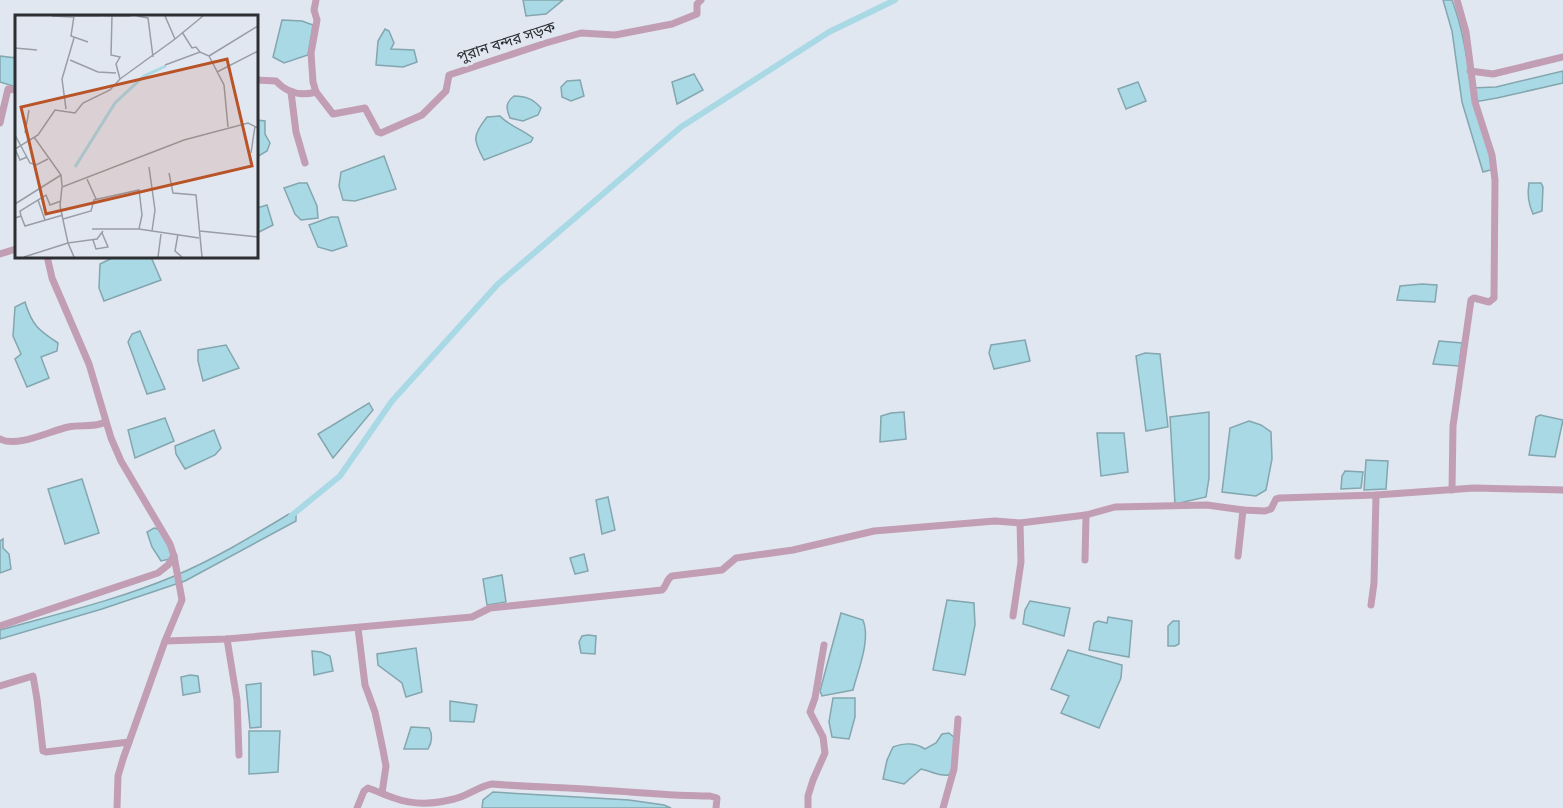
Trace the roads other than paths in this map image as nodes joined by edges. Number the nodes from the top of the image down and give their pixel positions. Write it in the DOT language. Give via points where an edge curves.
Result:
graph roads {
  1 [pos="316,0"];
  2 [pos="701,0"];
  3 [pos="1457,0"];
  4 [pos="1563,57"];
  5 [pos="1470,71"];
  6 [pos="258,80"];
  7 [pos="15,90"];
  8 [pos="291,92"];
  9 [pos="316,92"];
  10 [pos="0,123"];
  11 [pos="305,163"];
  12 [pos="15,249"];
  13 [pos="0,254"];
  14 [pos="47,258"];
  15 [pos="105,422"];
  16 [pos="0,439"];
  17 [pos="1452,490"];
  18 [pos="1563,490"];
  19 [pos="1376,495"];
  20 [pos="1243,510"];
  21 [pos="1086,515"];
  22 [pos="1020,523"];
  23 [pos="174,556"];
  24 [pos="1238,556"];
  25 [pos="1085,560"];
  26 [pos="1371,604"];
  27 [pos="1013,616"];
  28 [pos="0,626"];
  29 [pos="358,628"];
  30 [pos="227,639"];
  31 [pos="165,641"];
  32 [pos="824,645"];
  33 [pos="0,686"];
  34 [pos="958,719"];
  35 [pos="129,742"];
  36 [pos="239,755"];
  37 [pos="382,793"];
  38 [pos="117,808"];
  39 [pos="357,808"];
  40 [pos="716,808"];
  41 [pos="808,808"];
  42 [pos="943,808"];
  1 -- 9 [label="street" via="311,52"];
  2 -- 9 [label="street, পুরান বন্দর সড়ক" via="697,14 672,24 615,35 581,33 449,75 446,91 422,115 381,133 365,108 333,114"];
  3 -- 5 [label="street" via="1466,32"];
  4 -- 5 [label="street" via="1492,74"];
  5 -- 17 [label="street" via="1474,102 1496,180 1494,298 1489,302 1471,300 1453,426"];
  6 -- 8 [label="street" via="276,81"];
  7 -- 10 [label="street" via="8,89"];
  8 -- 9 [label="street"];
  8 -- 11 [label="street"];
  12 -- 13 [label="street"];
  14 -- 15 [label="street" via="58,295 89,364"];
  15 -- 16 [label="street" via="71,426 12,443"];
  15 -- 23 [label="street" via="121,461"];
  17 -- 18 [label="street"];
  17 -- 19 [label="street"];
  19 -- 20 [label="street" via="1280,498 1265,511"];
  19 -- 26 [label="street"];
  20 -- 21 [label="street" via="1207,505 1115,507"];
  20 -- 24 [label="street"];
  21 -- 22 [label="street"];
  21 -- 25 [label="street"];
  22 -- 27 [label="street" via="1021,562"];
  22 -- 29 [label="street" via="995,521 874,531 793,550 736,558 722,570 672,576 662,590 490,608 472,617"];
  23 -- 28 [label="street" via="158,573"];
  23 -- 31 [label="street" via="181,604"];
  29 -- 30 [label="street"];
  29 -- 37 [label="street" via="365,685 385,758"];
  30 -- 31 [label="street"];
  30 -- 36 [label="street" via="237,700"];
  31 -- 35 [label="street"];
  32 -- 41 [label="street" via="810,712 823,737 825,753 808,796"];
  33 -- 35 [label="street" via="33,676 43,751"];
  34 -- 42 [label="street" via="954,769"];
  35 -- 38 [label="street" via="118,776"];
  37 -- 39 [label="street" via="365,789"];
  37 -- 40 [label="street" via="423,804 454,799 492,784 710,796 717,798"];
}
